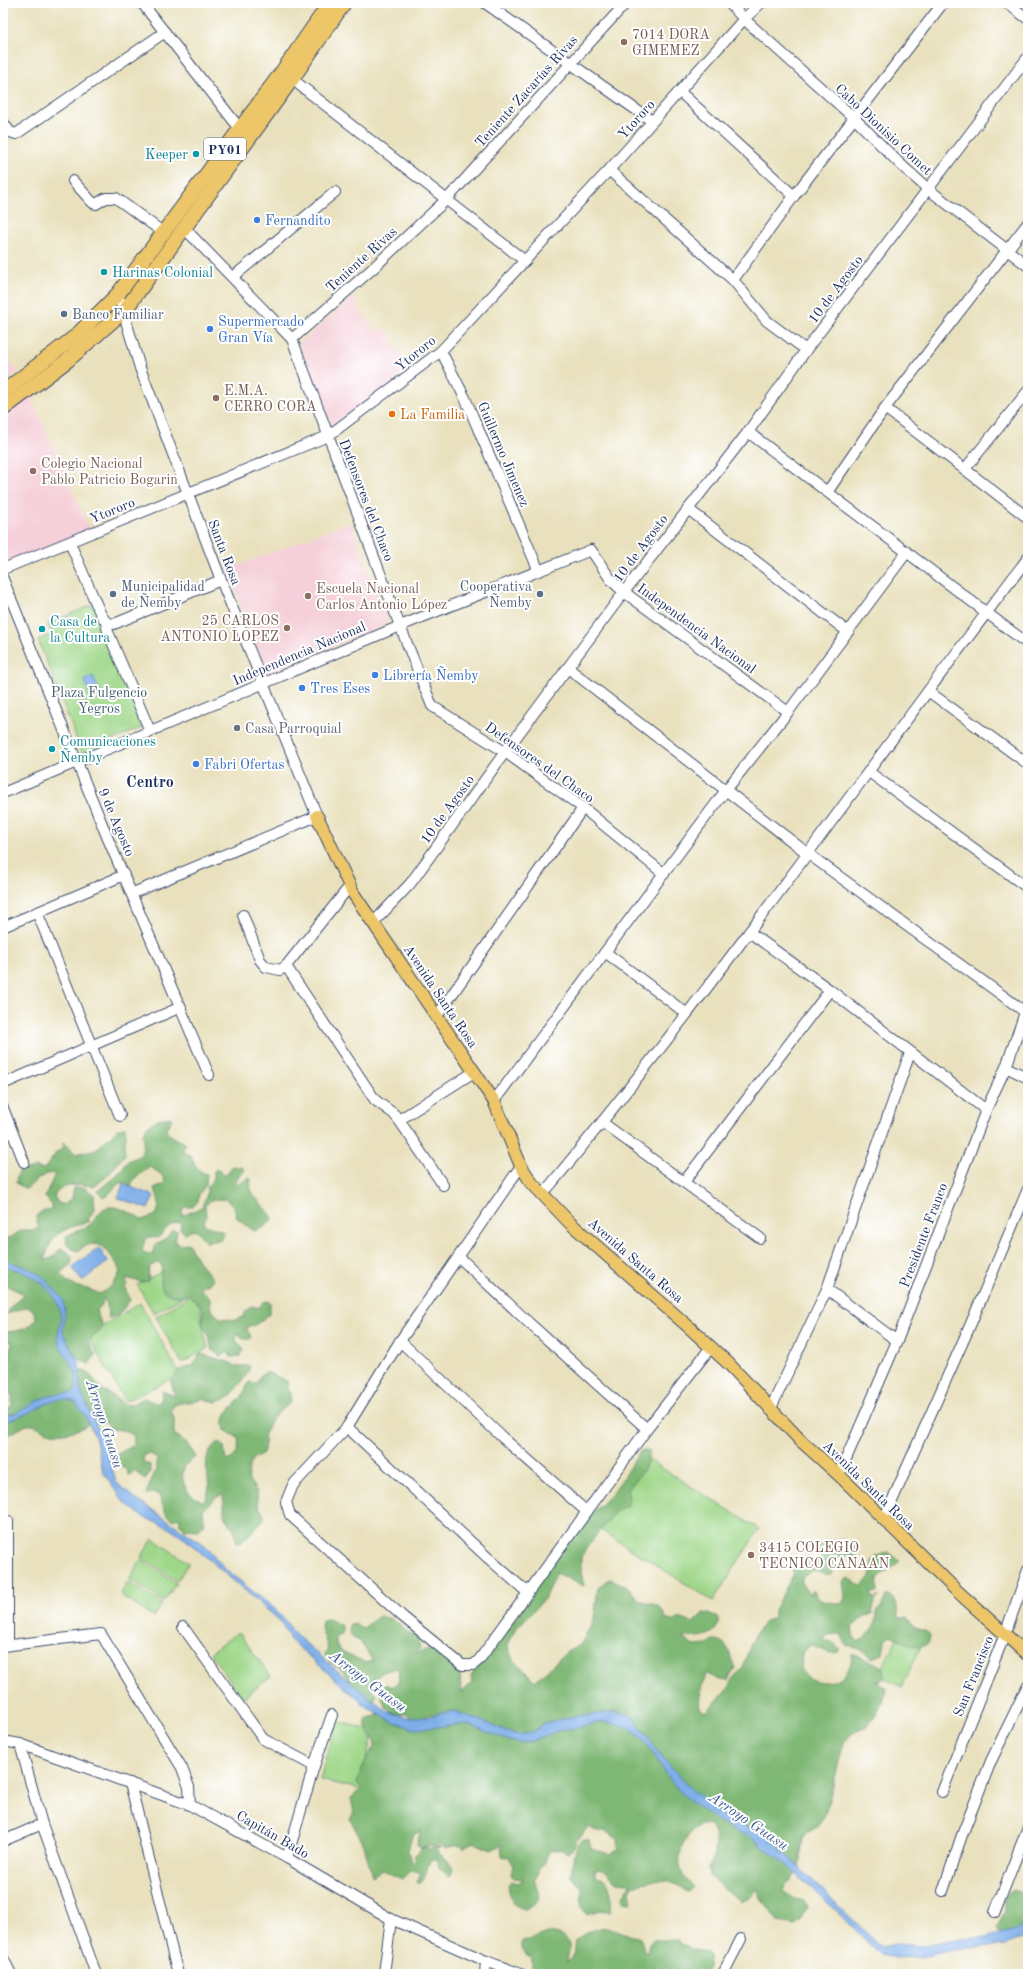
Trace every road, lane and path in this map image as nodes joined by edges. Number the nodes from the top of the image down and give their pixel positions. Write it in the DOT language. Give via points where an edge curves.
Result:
graph roads {
  1 [pos="142,3"];
  2 [pos="330,3"];
  3 [pos="344,3"];
  4 [pos="485,3"];
  5 [pos="626,3"];
  6 [pos="729,3"];
  7 [pos="761,3"];
  8 [pos="943,3"];
  9 [pos="1007,3"];
  10 [pos="744,19"];
  11 [pos="1028,19"];
  12 [pos="164,32"];
  13 [pos="1028,57"];
  14 [pos="570,63"];
  15 [pos="292,79"];
  16 [pos="680,92"];
  17 [pos="854,118"];
  18 [pos="652,121"];
  19 [pos="3,122"];
  20 [pos="240,129"];
  21 [pos="609,170"];
  22 [pos="73,181"];
  23 [pos="928,189"];
  24 [pos="334,192"];
  25 [pos="794,196"];
  26 [pos="447,199"];
  27 [pos="1028,223"];
  28 [pos="186,225"];
  29 [pos="164,233"];
  30 [pos="1008,250"];
  31 [pos="525,261"];
  32 [pos="1028,266"];
  33 [pos="233,277"];
  34 [pos="733,280"];
  35 [pos="118,294"];
  36 [pos="124,310"];
  37 [pos="292,339"];
  38 [pos="806,350"];
  39 [pos="441,351"];
  40 [pos="3,392"];
  41 [pos="1028,392"];
  42 [pos="885,408"];
  43 [pos="3,409"];
  44 [pos="748,432"];
  45 [pos="328,436"];
  46 [pos="966,469"];
  47 [pos="828,491"];
  48 [pos="188,494"];
  49 [pos="688,509"];
  50 [pos="1028,518"];
  51 [pos="70,542"];
  52 [pos="907,552"];
  53 [pos="1028,558"];
  54 [pos="3,569"];
  55 [pos="538,570"];
  56 [pos="3,579"];
  57 [pos="221,580"];
  58 [pos="624,592"];
  59 [pos="986,612"];
  60 [pos="110,623"];
  61 [pos="400,626"];
  62 [pos="848,632"];
  63 [pos="1028,644"];
  64 [pos="568,668"];
  65 [pos="264,683"];
  66 [pos="928,691"];
  67 [pos="788,712"];
  68 [pos="150,731"];
  69 [pos="505,752"];
  70 [pos="77,761"];
  71 [pos="1028,764"];
  72 [pos="869,772"];
  73 [pos="726,790"];
  74 [pos="3,793"];
  75 [pos="583,808"];
  76 [pos="317,816"];
  77 [pos="808,853"];
  78 [pos="664,874"];
  79 [pos="124,875"];
  80 [pos="350,887"];
  81 [pos="1028,888"];
  82 [pos="133,893"];
  83 [pos="37,912"];
  84 [pos="243,915"];
  85 [pos="373,923"];
  86 [pos="3,927"];
  87 [pos="750,932"];
  88 [pos="605,952"];
  89 [pos="286,966"];
  90 [pos="830,990"];
  91 [pos="181,1007"];
  92 [pos="1026,1008"];
  93 [pos="687,1014"];
  94 [pos="437,1016"];
  95 [pos="90,1045"];
  96 [pos="910,1053"];
  97 [pos="1006,1067"];
  98 [pos="474,1072"];
  99 [pos="210,1075"];
  100 [pos="1028,1078"];
  101 [pos="3,1084"];
  102 [pos="494,1101"];
  103 [pos="3,1108"];
  104 [pos="986,1110"];
  105 [pos="120,1116"];
  106 [pos="399,1120"];
  107 [pos="603,1123"];
  108 [pos="24,1162"];
  109 [pos="521,1166"];
  110 [pos="684,1182"];
  111 [pos="443,1185"];
  112 [pos="1028,1189"];
  113 [pos="542,1195"];
  114 [pos="760,1238"];
  115 [pos="459,1257"];
  116 [pos="827,1289"];
  117 [pos="897,1341"];
  118 [pos="400,1342"];
  119 [pos="711,1348"];
  120 [pos="770,1410"];
  121 [pos="347,1427"];
  122 [pos="647,1429"];
  123 [pos="839,1475"];
  124 [pos="587,1512"];
  125 [pos="884,1519"];
  126 [pos="3,1521"];
  127 [pos="1028,1570"];
  128 [pos="528,1593"];
  129 [pos="182,1627"];
  130 [pos="1005,1634"];
  131 [pos="6,1646"];
  132 [pos="1028,1655"];
  133 [pos="1028,1684"];
  134 [pos="332,1715"];
  135 [pos="3,1740"];
  136 [pos="20,1744"];
  137 [pos="314,1766"];
  138 [pos="130,1783"];
  139 [pos="942,1792"];
  140 [pos="190,1805"];
  141 [pos="42,1824"];
  142 [pos="1028,1827"];
  143 [pos="3,1841"];
  144 [pos="288,1858"];
  145 [pos="943,1891"];
  146 [pos="995,1912"];
  147 [pos="391,1919"];
  148 [pos="741,1939"];
  149 [pos="3,1958"];
  150 [pos="486,1961"];
  151 [pos="11,1974"];
  152 [pos="96,1974"];
  153 [pos="178,1974"];
  154 [pos="384,1974"];
  155 [pos="485,1974"];
  156 [pos="521,1974"];
  157 [pos="723,1974"];
  1 -- 12 [label="street"];
  2 -- 20 [label="highway, PY01"];
  3 -- 15 [label="highway, PY01"];
  4 -- 14 [label="street"];
  5 -- 14 [label="street, Teniente Zacarías Rivas"];
  6 -- 10 [label="street, Cabo Dionisio Comet"];
  7 -- 10 [label="street, Ytororo"];
  8 -- 17 [label="street"];
  9 -- 11 [label="street"];
  10 -- 16 [label="street, Ytororo"];
  10 -- 17 [label="street, Cabo Dionisio Comet"];
  12 -- 19 [label="street" via="16,134 10,132"];
  12 -- 20 [label="street"];
  13 -- 23 [label="street, 10 de Agosto"];
  14 -- 18 [label="street"];
  14 -- 26 [label="street, Teniente Zacarías Rivas"];
  15 -- 26 [label="street"];
  15 -- 28 [label="highway, PY01"];
  16 -- 18 [label="street, Ytororo"];
  16 -- 25 [label="street"];
  17 -- 23 [label="street, Cabo Dionisio Comet"];
  17 -- 25 [label="street"];
  18 -- 21 [label="street, Ytororo"];
  20 -- 29 [label="highway, PY01"];
  21 -- 31 [label="street, Ytororo"];
  21 -- 34 [label="street"];
  22 -- 29 [label="street" via="93,203 96,204 106,198 116,198"];
  23 -- 30 [label="street, Cabo Dionisio Comet"];
  23 -- 38 [label="street, 10 de Agosto"];
  24 -- 33 [label="street"];
  25 -- 34 [label="street"];
  26 -- 31 [label="street"];
  26 -- 37 [label="street, Teniente Rivas"];
  27 -- 30 [label="street"];
  28 -- 33 [label="street, Defensores del Chaco" via="189,233"];
  28 -- 36 [label="highway, PY01"];
  29 -- 35 [label="highway, PY01"];
  30 -- 32 [label="street, Cabo Dionisio Comet"];
  30 -- 42 [label="street"];
  31 -- 39 [label="street, Ytororo"];
  33 -- 37 [label="street, Defensores del Chaco"];
  34 -- 38 [label="street" via="767,322"];
  35 -- 36 [label="street, Santa Rosa"];
  35 -- 40 [label="highway, PY01" via="76,336"];
  36 -- 43 [label="highway, PY01" via="68,360"];
  36 -- 48 [label="street, Santa Rosa" via="140,368"];
  37 -- 45 [label="street, Defensores del Chaco"];
  38 -- 44 [label="street, 10 de Agosto"];
  39 -- 45 [label="street, Ytororo"];
  39 -- 55 [label="street, Guillermo Jimenez" via="465,398"];
  41 -- 46 [label="street"];
  42 -- 46 [label="street"];
  42 -- 47 [label="street"];
  44 -- 47 [label="street"];
  44 -- 49 [label="street, 10 de Agosto"];
  45 -- 48 [label="street, Ytororo"];
  45 -- 61 [label="street, Defensores del Chaco"];
  46 -- 50 [label="street"];
  47 -- 52 [label="street"];
  48 -- 51 [label="street, Ytororo"];
  48 -- 57 [label="street, Santa Rosa"];
  49 -- 58 [label="street, 10 de Agosto"];
  49 -- 62 [label="street"];
  51 -- 54 [label="street, Ytororo"];
  51 -- 60 [label="street" via="101,615"];
  52 -- 59 [label="street"];
  52 -- 62 [label="street"];
  53 -- 59 [label="street"];
  55 -- 58 [label="street, Independencia Nacional" via="591,550 611,580"];
  55 -- 61 [label="street, Independencia Nacional"];
  56 -- 70 [label="street, 9 de Agosto"];
  57 -- 60 [label="street"];
  57 -- 65 [label="street, Santa Rosa"];
  58 -- 64 [label="street, 10 de Agosto"];
  58 -- 67 [label="street, Independencia Nacional"];
  59 -- 63 [label="street"];
  59 -- 66 [label="street"];
  60 -- 68 [label="street" via="113,645"];
  61 -- 65 [label="street, Independencia Nacional"];
  61 -- 69 [label="street, Defensores del Chaco" via="432,706"];
  62 -- 67 [label="street"];
  64 -- 69 [label="street, 10 de Agosto"];
  64 -- 73 [label="street"];
  65 -- 68 [label="street, Independencia Nacional"];
  65 -- 76 [label="street, Santa Rosa"];
  66 -- 71 [label="street"];
  66 -- 72 [label="street"];
  67 -- 73 [label="street"];
  68 -- 70 [label="street, Independencia Nacional"];
  69 -- 75 [label="street, Defensores del Chaco"];
  69 -- 85 [label="street, 10 de Agosto" via="410,884"];
  70 -- 74 [label="street, Independencia Nacional"];
  70 -- 79 [label="street, 9 de Agosto"];
  72 -- 77 [label="street"];
  72 -- 81 [label="street"];
  73 -- 77 [label="street"];
  73 -- 78 [label="street"];
  75 -- 78 [label="street, Defensores del Chaco"];
  75 -- 94 [label="street"];
  76 -- 80 [label="main road, Avenida Santa Rosa"];
  76 -- 82 [label="street"];
  77 -- 87 [label="street"];
  77 -- 92 [label="street"];
  78 -- 88 [label="street"];
  79 -- 82 [label="street, 9 de Agosto"];
  79 -- 83 [label="street"];
  80 -- 85 [label="main road, Avenida Santa Rosa"];
  80 -- 89 [label="street"];
  82 -- 91 [label="street, 9 de Agosto"];
  83 -- 86 [label="street"];
  83 -- 95 [label="street"];
  84 -- 89 [label="street" via="263,964 274,970"];
  85 -- 94 [label="main road, Avenida Santa Rosa"];
  87 -- 90 [label="street"];
  87 -- 93 [label="street"];
  88 -- 93 [label="street"];
  88 -- 102 [label="street"];
  89 -- 106 [label="street" via="375,1100"];
  90 -- 96 [label="street"];
  90 -- 110 [label="street"];
  91 -- 95 [label="street"];
  91 -- 99 [label="street, 9 de Agosto"];
  92 -- 97 [label="street, Presidente Franco"];
  93 -- 107 [label="street"];
  94 -- 98 [label="main road, Avenida Santa Rosa"];
  95 -- 101 [label="street"];
  95 -- 105 [label="street"];
  96 -- 104 [label="street"];
  96 -- 116 [label="street"];
  97 -- 100 [label="street"];
  97 -- 104 [label="street, Presidente Franco"];
  98 -- 102 [label="main road, Avenida Santa Rosa"];
  98 -- 106 [label="street"];
  102 -- 109 [label="main road, Avenida Santa Rosa"];
  103 -- 108 [label="street"];
  104 -- 117 [label="street, Presidente Franco"];
  106 -- 111 [label="street"];
  107 -- 110 [label="street"];
  107 -- 113 [label="street"];
  109 -- 113 [label="main road, Avenida Santa Rosa"];
  109 -- 115 [label="street"];
  110 -- 114 [label="street"];
  112 -- 125 [label="street"];
  113 -- 119 [label="main road, Avenida Santa Rosa"];
  115 -- 118 [label="street"];
  115 -- 122 [label="street"];
  116 -- 117 [label="street"];
  116 -- 120 [label="street"];
  117 -- 123 [label="street, Presidente Franco"];
  118 -- 121 [label="street"];
  118 -- 124 [label="street"];
  119 -- 120 [label="main road, Avenida Santa Rosa" via="729,1364"];
  119 -- 122 [label="street"];
  120 -- 123 [label="main road, Avenida Santa Rosa"];
  121 -- 128 [label="street"];
  121 -- 128 [label="street" via="293,1485 286,1502 290,1516 402,1616 462,1665 473,1665 479,1660"];
  122 -- 124 [label="street"];
  123 -- 125 [label="main road, Avenida Santa Rosa"];
  124 -- 128 [label="street"];
  125 -- 130 [label="main road, Avenida Santa Rosa"];
  126 -- 131 [label="street" via="8,1521"];
  127 -- 130 [label="street, San Francisco"];
  129 -- 137 [label="street" via="263,1739"];
  130 -- 132 [label="main road, Avenida Santa Rosa"];
  130 -- 139 [label="street, San Francisco"];
  131 -- 140 [label="street" via="100,1634 182,1768 189,1787"];
  133 -- 145 [label="street" via="992,1761"];
  134 -- 137 [label="street"];
  135 -- 136 [label="street, Capitán Bado"];
  136 -- 138 [label="street, Capitán Bado"];
  136 -- 141 [label="street"];
  137 -- 144 [label="street"];
  138 -- 140 [label="street, Capitán Bado"];
  138 -- 153 [label="street"];
  140 -- 144 [label="street, Capitán Bado"];
  141 -- 143 [label="street"];
  141 -- 152 [label="street"];
  142 -- 146 [label="street"];
  144 -- 147 [label="street, Capitán Bado"];
  147 -- 150 [label="street, Capitán Bado"];
  147 -- 154 [label="street"];
  148 -- 157 [label="street"];
  149 -- 151 [label="street"];
  150 -- 155 [label="street"];
  150 -- 156 [label="street, Capitán Bado"];
}
